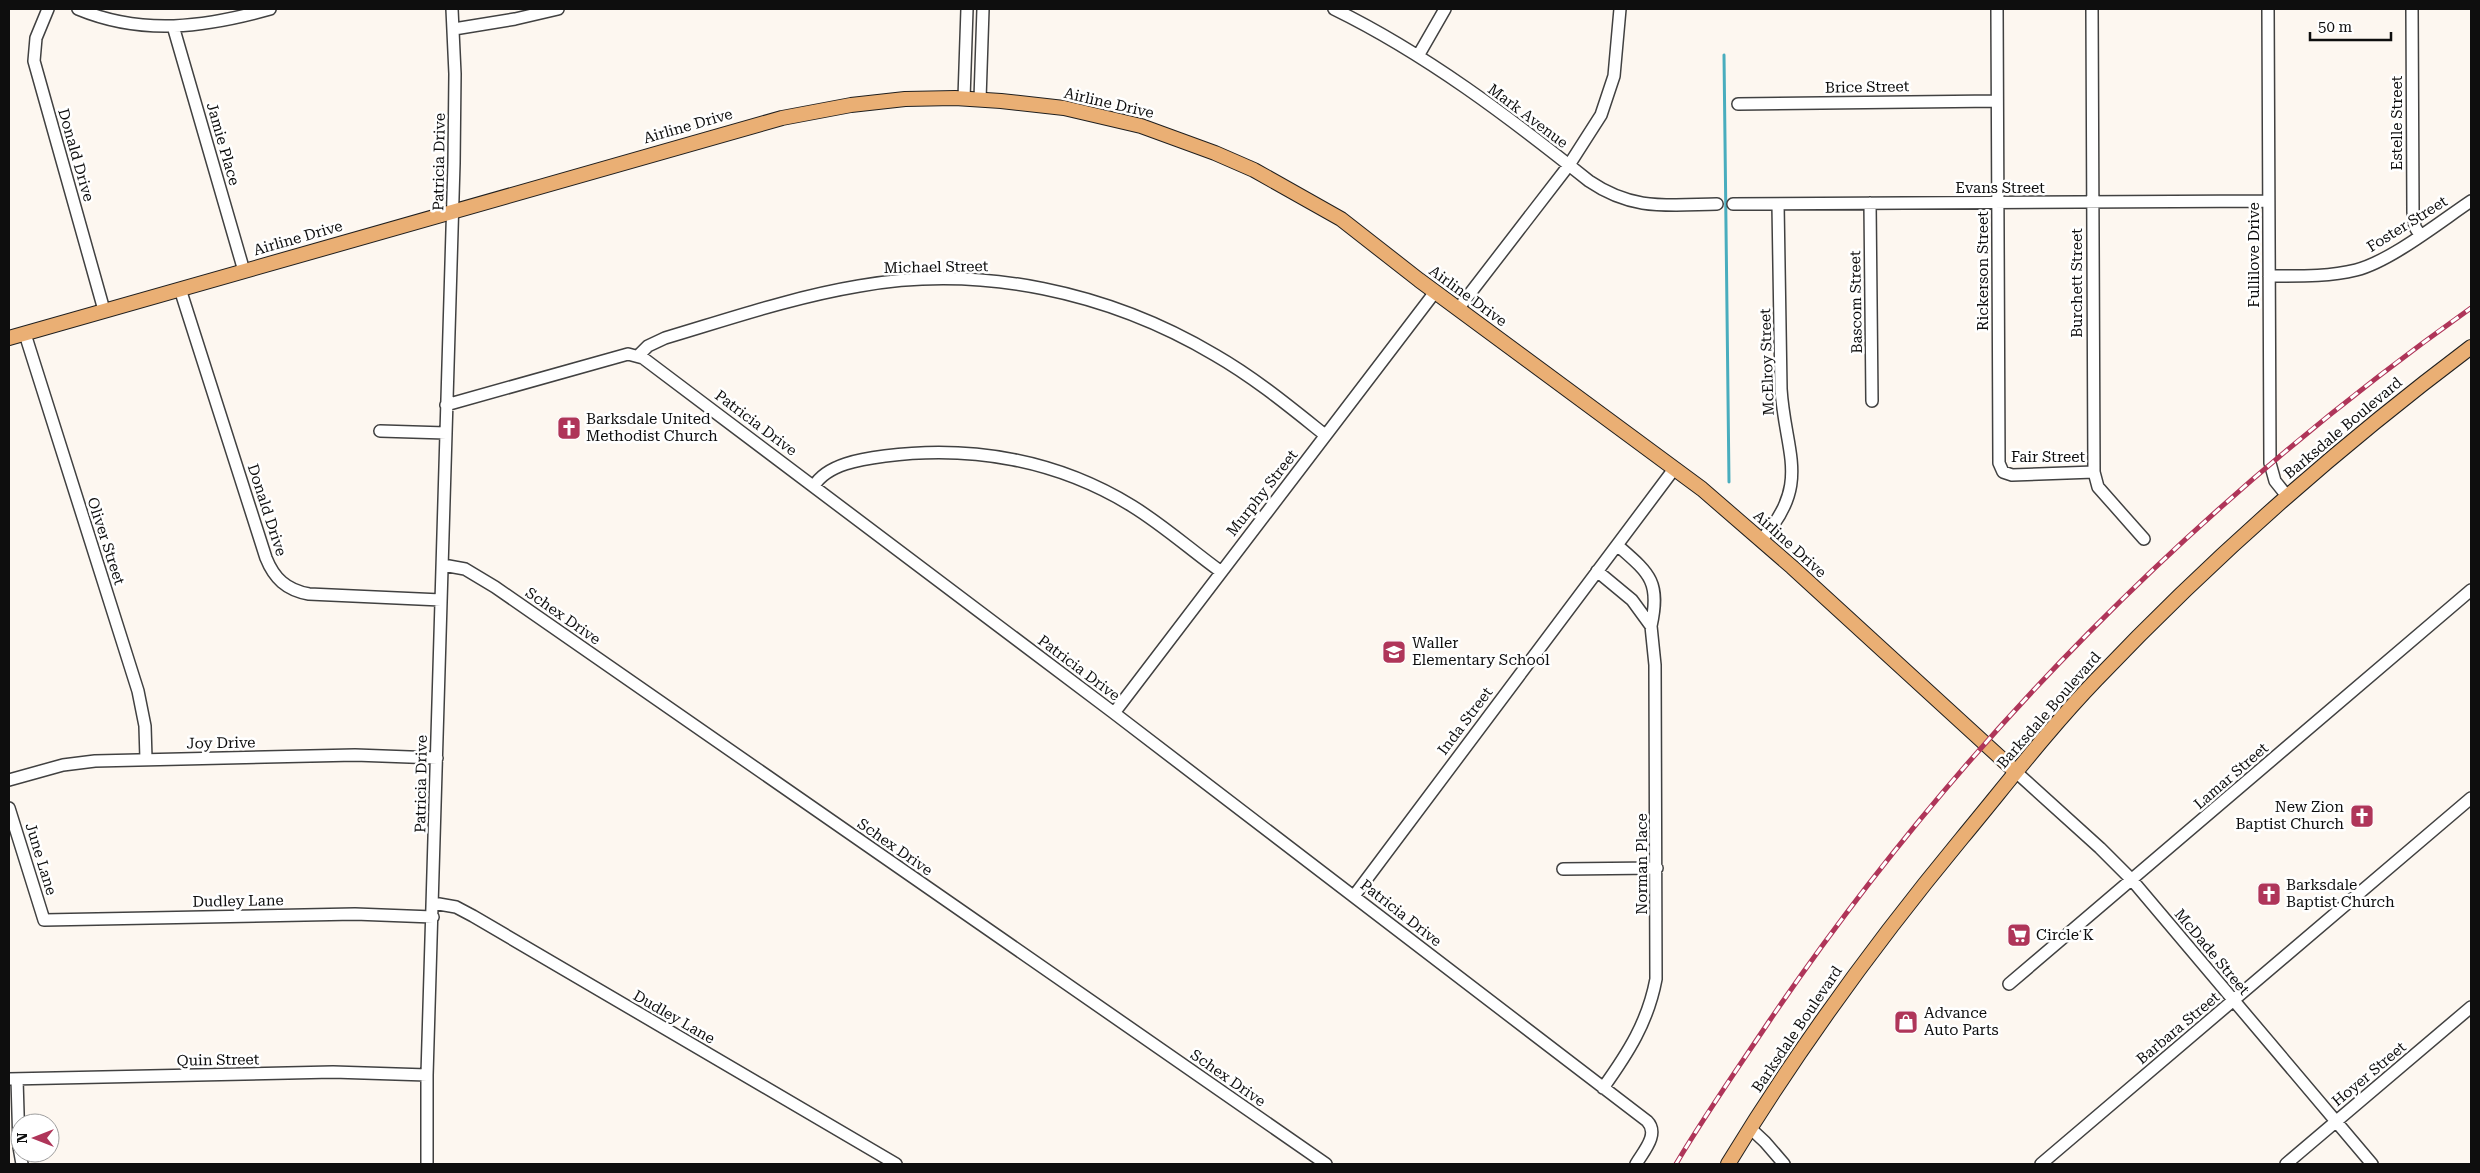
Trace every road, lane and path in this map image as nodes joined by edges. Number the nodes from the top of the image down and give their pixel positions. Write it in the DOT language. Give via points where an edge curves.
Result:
graph roads {
  1 [pos="48,9"];
  2 [pos="78,9"];
  3 [pos="270,9"];
  4 [pos="452,9"];
  5 [pos="557,9"];
  6 [pos="967,9"];
  7 [pos="983,9"];
  8 [pos="1334,9"];
  9 [pos="1445,9"];
  10 [pos="1620,9"];
  11 [pos="1997,9"];
  12 [pos="2092,9"];
  13 [pos="2268,9"];
  14 [pos="2412,9"];
  15 [pos="173,26"];
  16 [pos="454,29"];
  17 [pos="1418,56"];
  18 [pos="964,98"];
  19 [pos="980,99"];
  20 [pos="1997,101"];
  21 [pos="1738,104"];
  22 [pos="1569,165"];
  23 [pos="2268,201"];
  24 [pos="2471,201"];
  25 [pos="2092,202"];
  26 [pos="1870,203"];
  27 [pos="1997,203"];
  28 [pos="1717,204"];
  29 [pos="1732,204"];
  30 [pos="1778,204"];
  31 [pos="453,210"];
  32 [pos="2420,235"];
  33 [pos="244,271"];
  34 [pos="2269,276"];
  35 [pos="180,289"];
  36 [pos="1435,292"];
  37 [pos="1458,309"];
  38 [pos="104,310"];
  39 [pos="25,334"];
  40 [pos="9,338"];
  41 [pos="2471,347"];
  42 [pos="639,355"];
  43 [pos="1872,401"];
  44 [pos="446,405"];
  45 [pos="380,431"];
  46 [pos="446,433"];
  47 [pos="1325,435"];
  48 [pos="1674,469"];
  49 [pos="2003,472"];
  50 [pos="2094,472"];
  51 [pos="814,486"];
  52 [pos="2287,496"];
  53 [pos="2144,539"];
  54 [pos="1761,540"];
  55 [pos="1617,545"];
  56 [pos="443,565"];
  57 [pos="1220,571"];
  58 [pos="1597,571"];
  59 [pos="2471,590"];
  60 [pos="442,600"];
  61 [pos="1651,626"];
  62 [pos="1114,713"];
  63 [pos="437,758"];
  64 [pos="146,759"];
  65 [pos="2016,772"];
  66 [pos="9,780"];
  67 [pos="2471,798"];
  68 [pos="9,808"];
  69 [pos="1657,868"];
  70 [pos="1563,869"];
  71 [pos="2132,880"];
  72 [pos="1354,896"];
  73 [pos="433,903"];
  74 [pos="433,917"];
  75 [pos="44,920"];
  76 [pos="2009,984"];
  77 [pos="2233,1000"];
  78 [pos="2471,1007"];
  79 [pos="428,1075"];
  80 [pos="13,1079"];
  81 [pos="1604,1088"];
  82 [pos="2336,1122"];
  83 [pos="1750,1128"];
  84 [pos="22,1164"];
  85 [pos="427,1164"];
  86 [pos="896,1164"];
  87 [pos="1326,1164"];
  88 [pos="1636,1164"];
  89 [pos="1728,1164"];
  90 [pos="1784,1164"];
  91 [pos="2041,1164"];
  92 [pos="2286,1164"];
  93 [pos="2372,1164"];
  1 -- 38 [label="street, Donald Drive" via="36,38 34,61"];
  2 -- 15 [label="street" via="122,22"];
  3 -- 15 [label="street" via="213,24"];
  4 -- 16 [label="street, Patricia Drive"];
  5 -- 16 [label="street"];
  6 -- 18 [label="street"];
  7 -- 19 [label="street"];
  8 -- 17 [label="street, Mark Avenue"];
  9 -- 17 [label="street"];
  10 -- 22 [label="street" via="1609,97 1589,137"];
  11 -- 20 [label="street, Rickerson Street"];
  12 -- 25 [label="street, Burchett Street"];
  13 -- 23 [label="street, Fullilove Drive"];
  14 -- 32 [label="street, Estelle Street" via="2413,212"];
  15 -- 33 [label="street, Jamie Place"];
  16 -- 31 [label="street, Patricia Drive"];
  17 -- 22 [label="street, Mark Avenue"];
  18 -- 19 [label="main road, Airline Drive"];
  18 -- 31 [label="main road, Airline Drive" via="878,102 782,118"];
  19 -- 36 [label="main road, Airline Drive" via="1064,108 1102,116 1141,126 1215,153 1254,170 1340,219"];
  20 -- 21 [label="street, Brice Street"];
  20 -- 27 [label="street, Rickerson Street"];
  22 -- 28 [label="street, Mark Avenue" via="1599,188 1630,202 1651,205"];
  22 -- 37 [label="street"];
  23 -- 25 [label="street, Evans Street"];
  23 -- 34 [label="street, Fullilove Drive"];
  24 -- 32 [label="street, Foster Street"];
  25 -- 27 [label="street, Evans Street"];
  25 -- 50 [label="street, Burchett Street"];
  26 -- 27 [label="street, Evans Street"];
  26 -- 30 [label="street, Evans Street"];
  26 -- 43 [label="street, Bascom Street"];
  27 -- 49 [label="street, Rickerson Street" via="1999,457"];
  29 -- 30 [label="street, Evans Street"];
  30 -- 54 [label="street, McElroy Street" via="1781,389 1793,464 1786,502 1776,522"];
  31 -- 33 [label="main road, Airline Drive"];
  31 -- 44 [label="street, Patricia Drive"];
  32 -- 34 [label="street, Foster Street" via="2359,269 2323,276"];
  33 -- 35 [label="main road, Airline Drive"];
  34 -- 52 [label="street, Fullilove Drive" via="2270,463 2275,481"];
  35 -- 38 [label="main road, Airline Drive"];
  35 -- 60 [label="street, Donald Drive" via="266,558 276,577 290,588 309,594"];
  36 -- 37 [label="main road, Airline Drive"];
  36 -- 47 [label="street, Murphy Street"];
  37 -- 48 [label="main road, Airline Drive"];
  38 -- 39 [label="main road, Airline Drive"];
  39 -- 40 [label="main road, Airline Drive"];
  39 -- 64 [label="street, Oliver Street" via="138,691 145,726"];
  41 -- 52 [label="main road, Barksdale Boulevard" via="2362,431"];
  42 -- 44 [label="street" via="628,354"];
  42 -- 47 [label="street, Michael Street" via="648,346 665,338 838,290 911,280 1000,282 1081,297 1126,311 1170,330 1239,370"];
  42 -- 51 [label="street, Patricia Drive"];
  44 -- 46 [label="street, Patricia Drive"];
  45 -- 46 [label="street"];
  46 -- 56 [label="street, Patricia Drive"];
  47 -- 57 [label="street, Murphy Street"];
  48 -- 54 [label="main road, Airline Drive"];
  48 -- 55 [label="street, Inda Street"];
  49 -- 50 [label="street, Fair Street" via="2012,475"];
  50 -- 53 [label="street, Burchett Street" via="2098,487"];
  51 -- 57 [label="street" via="820,477 834,469 887,456 964,452 1015,459 1064,473 1117,498 1144,514"];
  51 -- 62 [label="street, Patricia Drive"];
  52 -- 65 [label="main road, Barksdale Boulevard" via="2140,635"];
  54 -- 65 [label="main road, Airline Drive"];
  55 -- 58 [label="street, Inda Street"];
  55 -- 61 [label="street, Norman Place" via="1641,565 1652,583 1655,603"];
  56 -- 60 [label="street, Patricia Drive"];
  56 -- 87 [label="street, Schex Drive" via="465,569 495,586"];
  57 -- 62 [label="street, Murphy Street"];
  58 -- 61 [label="street" via="1632,600"];
  58 -- 72 [label="street, Inda Street"];
  59 -- 71 [label="street, Lamar Street"];
  60 -- 63 [label="street, Patricia Drive"];
  61 -- 69 [label="street, Norman Place" via="1655,665"];
  62 -- 72 [label="street, Patricia Drive"];
  63 -- 64 [label="street, Joy Drive" via="355,755"];
  63 -- 73 [label="street, Patricia Drive"];
  64 -- 66 [label="street, Joy Drive" via="73,763"];
  65 -- 71 [label="street, McDade Street"];
  65 -- 83 [label="main road, Barksdale Boulevard" via="1870,953 1813,1031"];
  67 -- 77 [label="street, Barbara Street"];
  68 -- 75 [label="street, June Lane"];
  69 -- 70 [label="street"];
  69 -- 81 [label="street, Norman Place" via="1657,966 1650,1004 1629,1052"];
  71 -- 76 [label="street, Lamar Street"];
  71 -- 77 [label="street, McDade Street"];
  72 -- 81 [label="street, Patricia Drive"];
  73 -- 74 [label="street, Patricia Drive"];
  73 -- 86 [label="street, Dudley Lane" via="456,907 473,916"];
  74 -- 75 [label="street, Dudley Lane" via="355,914"];
  74 -- 79 [label="street, Patricia Drive"];
  77 -- 82 [label="street, McDade Street"];
  77 -- 91 [label="street, Barbara Street"];
  78 -- 82 [label="street, Hoyer Street"];
  79 -- 80 [label="street, Quin Street" via="333,1072"];
  79 -- 85 [label="street, Patricia Drive"];
  80 -- 84 [label="street"];
  81 -- 88 [label="street, Patricia Drive" via="1647,1121 1652,1132"];
  82 -- 92 [label="street, Hoyer Street"];
  82 -- 93 [label="street, McDade Street"];
  83 -- 89 [label="main road, Barksdale Boulevard"];
  83 -- 90 [label="street"];
}
